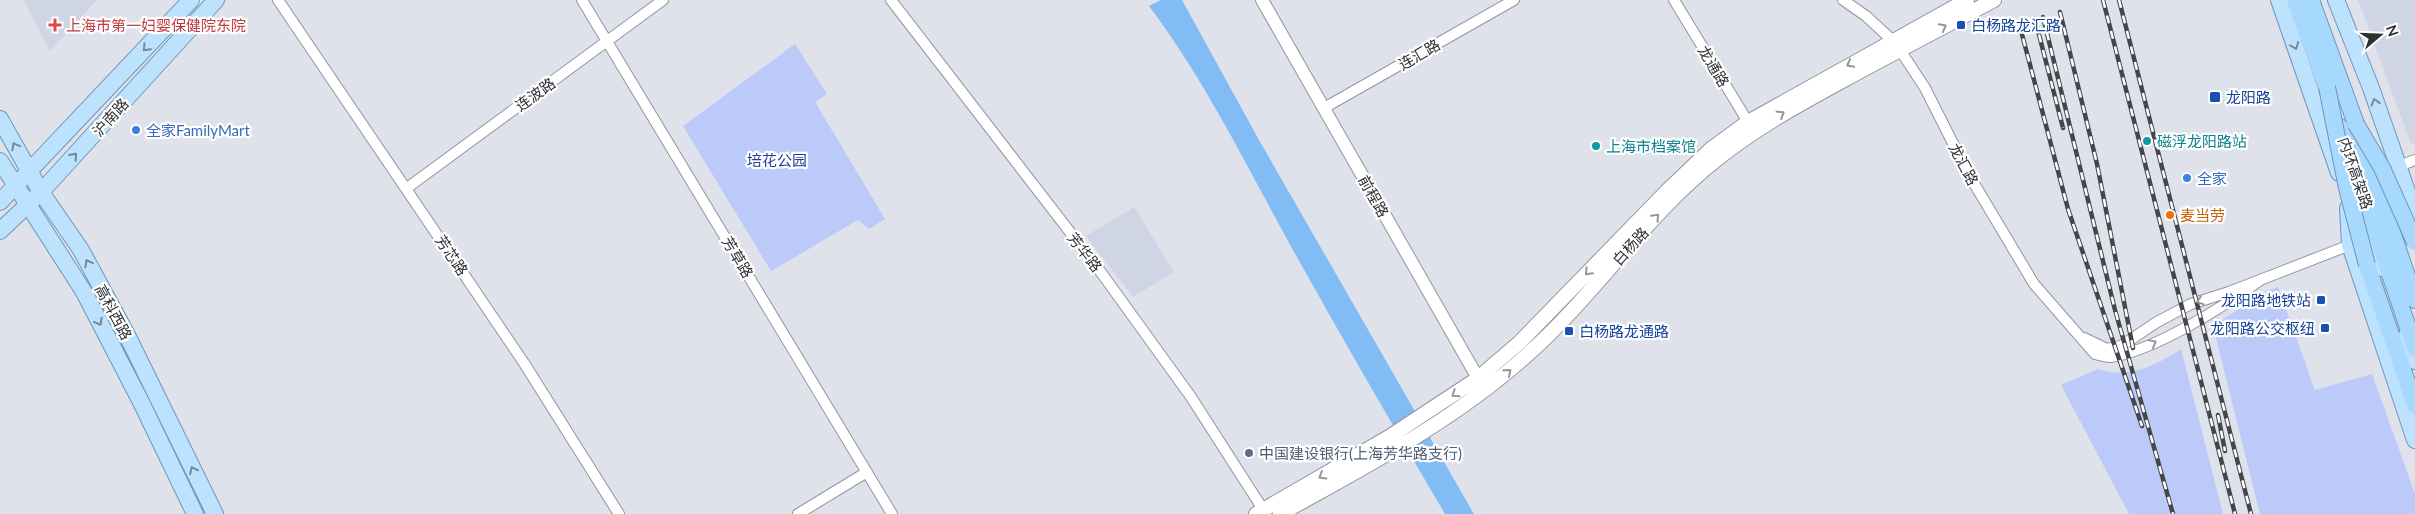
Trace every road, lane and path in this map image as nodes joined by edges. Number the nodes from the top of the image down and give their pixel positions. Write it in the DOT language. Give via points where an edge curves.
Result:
graph roads {
  1 [pos="191,0"];
  2 [pos="216,0"];
  3 [pos="278,0"];
  4 [pos="582,0"];
  5 [pos="663,0"];
  6 [pos="891,0"];
  7 [pos="1262,0"];
  8 [pos="1514,0"];
  9 [pos="1674,0"];
  10 [pos="1842,0"];
  11 [pos="1966,0"];
  12 [pos="1994,0"];
  13 [pos="2279,0"];
  14 [pos="2293,0"];
  15 [pos="2311,0"];
  16 [pos="2316,0"];
  17 [pos="2336,0"];
  18 [pos="606,42"];
  19 [pos="1896,46"];
  20 [pos="2327,87"];
  21 [pos="1324,108"];
  22 [pos="0,119"];
  23 [pos="2356,124"];
  24 [pos="2383,126"];
  25 [pos="1751,127"];
  26 [pos="2415,160"];
  27 [pos="0,161"];
  28 [pos="2399,166"];
  29 [pos="30,173"];
  30 [pos="16,187"];
  31 [pos="406,188"];
  32 [pos="41,192"];
  33 [pos="2348,198"];
  34 [pos="0,202"];
  35 [pos="28,206"];
  36 [pos="2415,214"];
  37 [pos="0,231"];
  38 [pos="2350,245"];
  39 [pos="2409,247"];
  40 [pos="2262,279"];
  41 [pos="2388,280"];
  42 [pos="2415,287"];
  43 [pos="2415,300"];
  44 [pos="2079,336"];
  45 [pos="2415,348"];
  46 [pos="2415,361"];
  47 [pos="1477,379"];
  48 [pos="1486,391"];
  49 [pos="2415,405"];
  50 [pos="2415,440"];
  51 [pos="867,472"];
  52 [pos="1262,512"];
  53 [pos="195,514"];
  54 [pos="215,514"];
  55 [pos="619,514"];
  56 [pos="798,514"];
  57 [pos="892,514"];
  58 [pos="1280,514"];
  1 -- 29 [label="main road, 沪南路, one-way"];
  32 -- 2 [label="main road, 沪南路, one-way"];
  3 -- 31 [label="street, 芳芯路"];
  4 -- 18 [label="street, 芳草路"];
  5 -- 18 [label="street, 连波路"];
  6 -- 52 [label="street, 芳华路" via="1100,271 1191,398"];
  7 -- 21 [label="street, 前程路"];
  8 -- 21 [label="street, 连汇路"];
  9 -- 25 [label="street, 龙通路"];
  10 -- 19 [label="street, 龙汇路" via="1866,16"];
  11 -- 19 [label="main road, 白杨路"];
  19 -- 12 [label="main road, 白杨路, one-way"];
  13 -- 33 [label="main road, one-way"];
  14 -- 20 [label="highway, 内环高架路"];
  14 -- 41 [label="main road"];
  15 -- 23 [label="highway, 内环高架路"];
  16 -- 39 [label="main road"];
  24 -- 17 [label="main road, one-way"];
  18 -- 31 [label="street, 连波路"];
  18 -- 51 [label="street, 芳草路"];
  19 -- 25 [label="main road, 白杨路" via="1791,108"];
  19 -- 44 [label="street, 龙汇路" via="1925,88 1969,175 2034,284"];
  20 -- 45 [label="highway, 内环高架路, bridge"];
  20 -- 49 [label="highway, bridge" via="2358,233"];
  21 -- 47 [label="street, 前程路"];
  29 -- 22 [label="main road, 高科西路, one-way"];
  23 -- 39 [label="highway, bridge" via="2382,168"];
  23 -- 43 [label="highway, 内环高架路, bridge"];
  24 -- 28 [label="main road"];
  24 -- 39 [label="main road" via="2406,204"];
  25 -- 47 [label="main road, 白杨路, one-way" via="1711,149 1520,342"];
  48 -- 25 [label="main road, 白杨路, one-way" via="1529,354 1680,192"];
  26 -- 28 [label="street"];
  27 -- 30 [label="main road, 高科西路"];
  28 -- 36 [label="main road"];
  29 -- 30 [label="main road, 沪南路"];
  29 -- 32 [label="main road, 高科西路"];
  30 -- 34 [label="main road, 沪南路"];
  30 -- 35 [label="main road, 高科西路"];
  31 -- 55 [label="street, 芳芯路" via="519,356"];
  32 -- 35 [label="main road, 沪南路"];
  54 -- 32 [label="main road, 高科西路, one-way" via="126,333 81,250"];
  33 -- 38 [label="main road"];
  33 -- 41 [label="main road"];
  35 -- 37 [label="main road, 沪南路"];
  35 -- 53 [label="main road, 高科西路, one-way" via="84,292"];
  38 -- 40 [label="street, 龙汇路"];
  38 -- 41 [label="main road"];
  38 -- 50 [label="main road"];
  39 -- 42 [label="main road"];
  40 -- 44 [label="street, 龙汇路, one-way" via="2191,304 2121,346 2107,349"];
  44 -- 40 [label="street, 龙汇路, one-way" via="2095,354 2108,357 2147,347 2231,301"];
  41 -- 46 [label="main road"];
  47 -- 48 [label="street, 前程路"];
  47 -- 52 [label="main road, 白杨路, one-way" via="1394,434"];
  48 -- 58 [label="main road, 白杨路" via="1402,446"];
  51 -- 56 [label="street"];
  51 -- 57 [label="street, 芳草路"];
}
